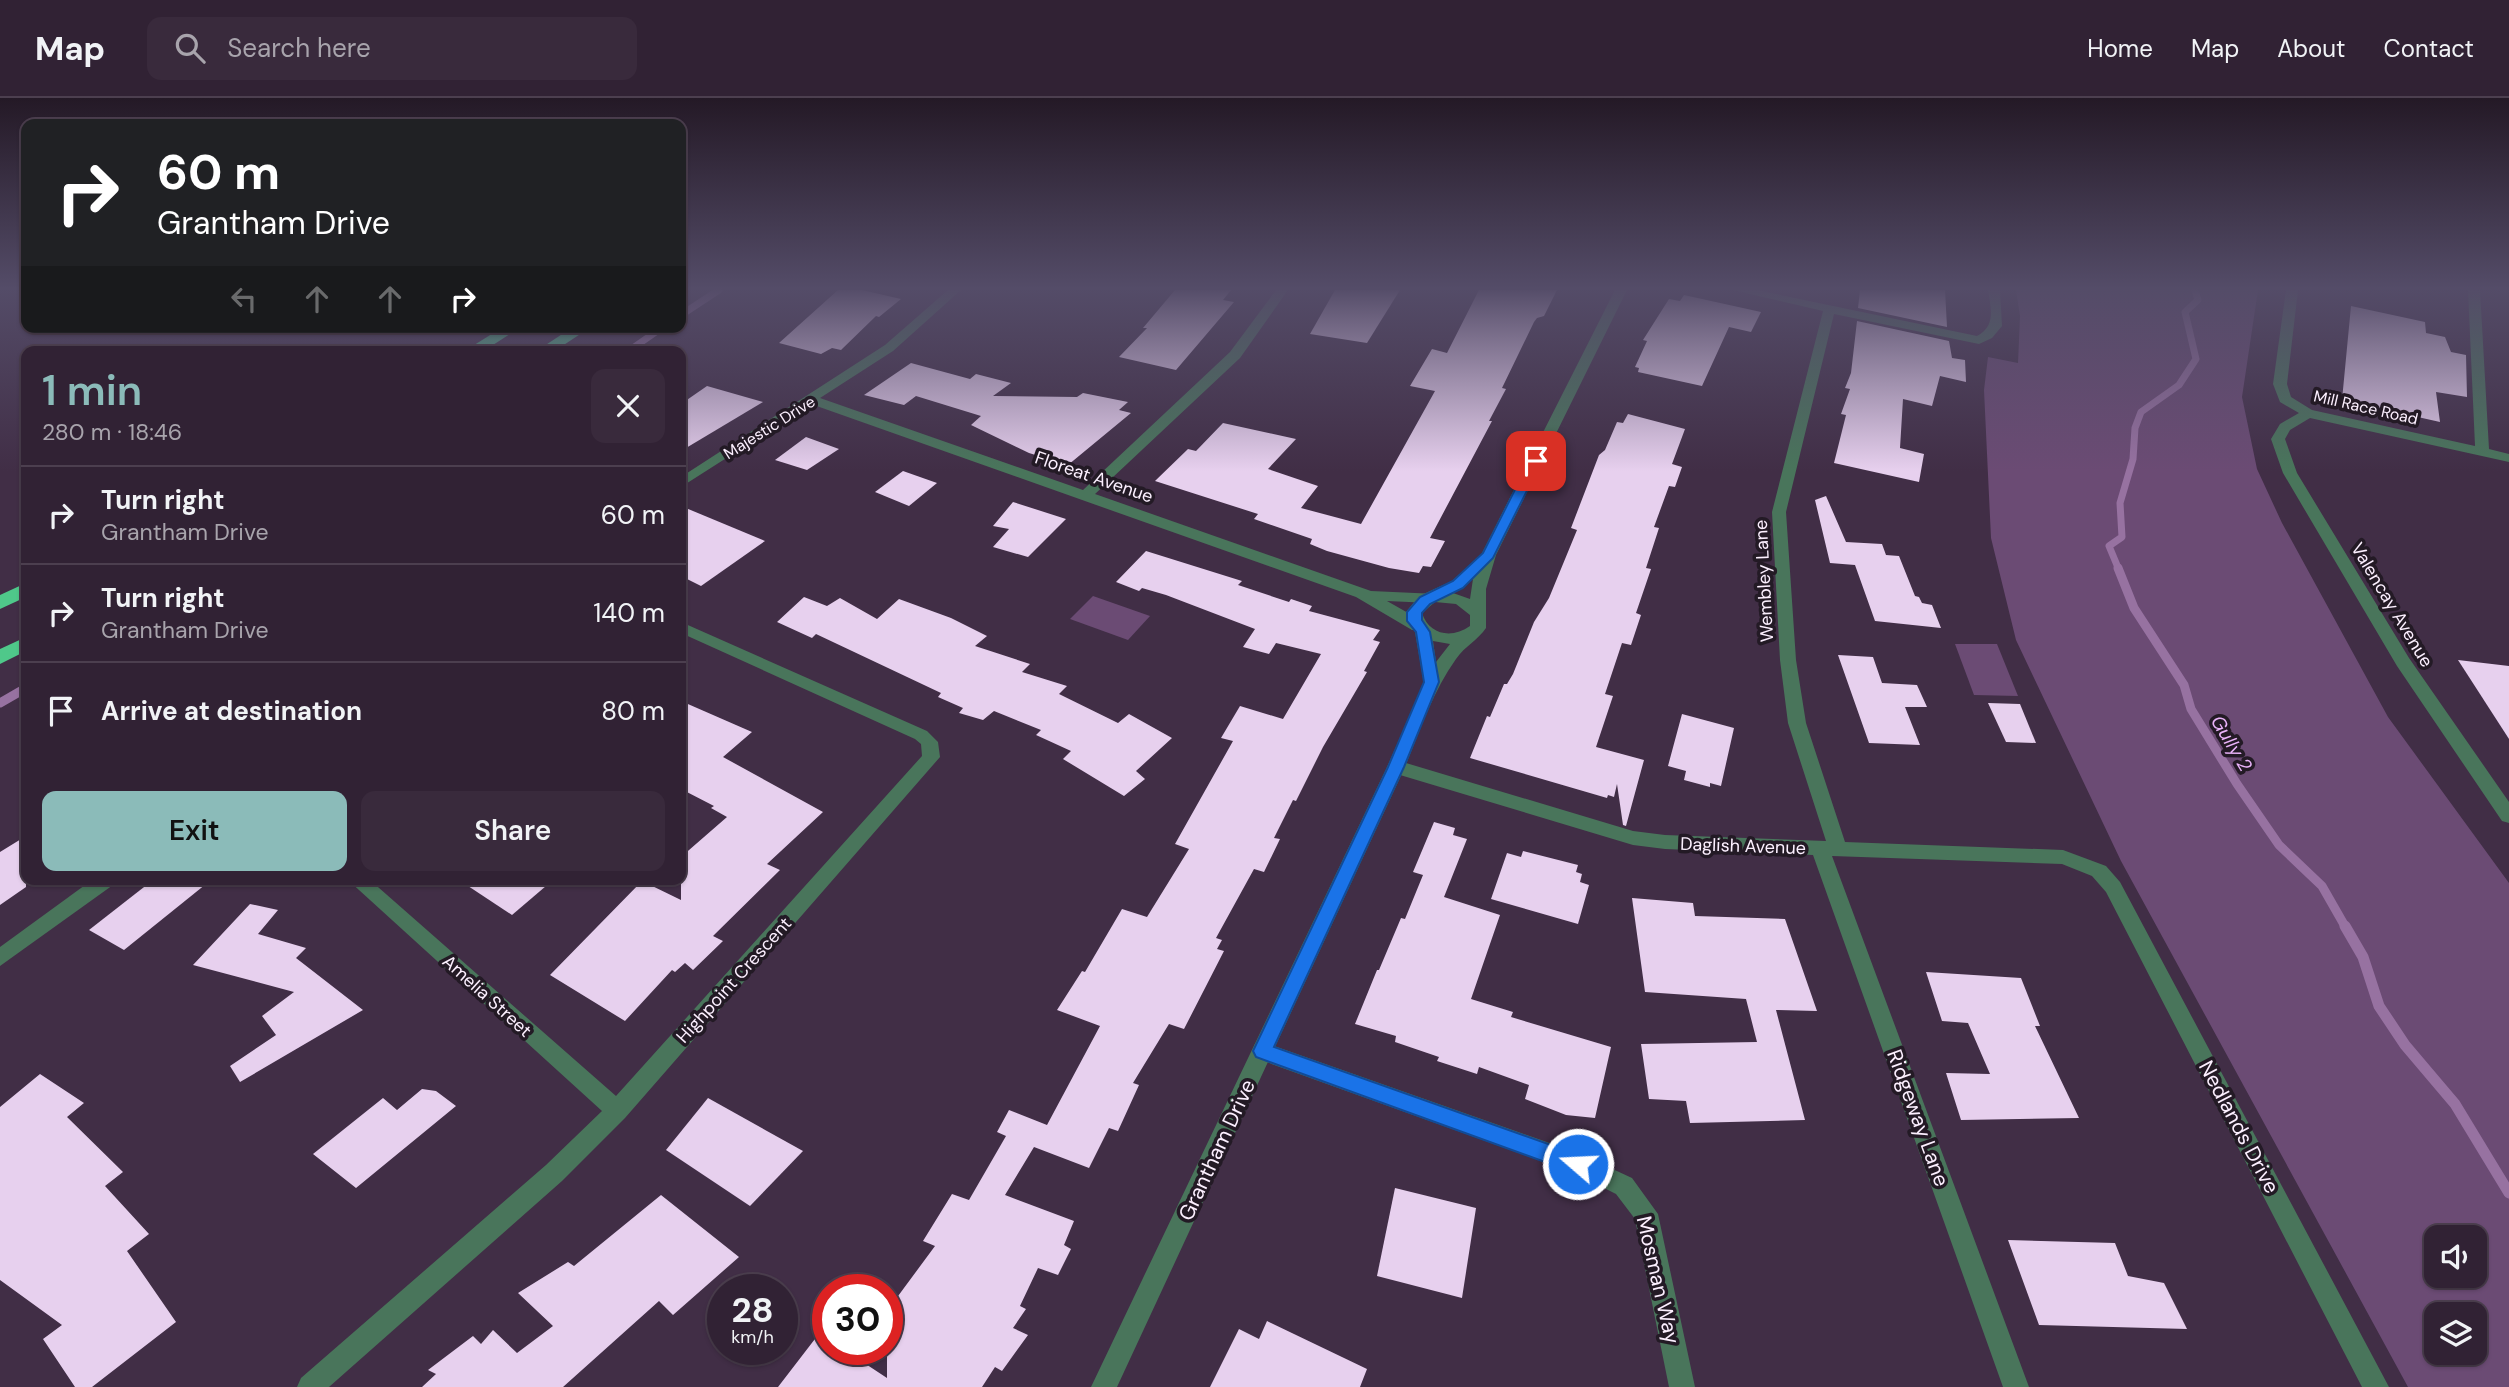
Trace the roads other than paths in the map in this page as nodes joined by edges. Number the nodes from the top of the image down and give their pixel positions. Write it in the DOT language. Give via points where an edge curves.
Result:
graph roads {
  1 [pos="886,350"];
  2 [pos="1239,350"];
  3 [pos="1591,350"];
  4 [pos="1819,350"];
  5 [pos="2284,350"];
  6 [pos="2477,350"];
  7 [pos="813,400"];
  8 [pos="2308,413"];
  9 [pos="2482,452"];
  10 [pos="2509,458"];
  11 [pos="686,480"];
  12 [pos="1086,495"];
  13 [pos="1488,555"];
  14 [pos="21,592"];
  15 [pos="1362,593"];
  16 [pos="1434,598"];
  17 [pos="0,603"];
  18 [pos="1478,613"];
  19 [pos="686,629"];
  20 [pos="1420,629"];
  21 [pos="1464,638"];
  22 [pos="21,646"];
  23 [pos="0,657"];
  24 [pos="1431,682"];
  25 [pos="1396,767"];
  26 [pos="2509,816"];
  27 [pos="1829,849"];
  28 [pos="2099,871"];
  29 [pos="99,885"];
  30 [pos="363,885"];
  31 [pos="0,958"];
  32 [pos="1262,1051"];
  33 [pos="617,1111"];
  34 [pos="310,1387"];
  35 [pos="1104,1387"];
  36 [pos="1682,1387"];
  37 [pos="2016,1387"];
  38 [pos="2376,1387"];
  1 -- 7 [label="street, Majestic Drive"];
  2 -- 12 [label="street"];
  3 -- 13 [label="street, Grantham Drive"];
  4 -- 27 [label="street, Wembley Lane" via="1779,512 1788,660 1797,723"];
  5 -- 8 [label="street, Mill Race Road" via="2280,384 2285,399"];
  6 -- 9 [label="street"];
  7 -- 11 [label="street, Majestic Drive"];
  7 -- 12 [label="street, Floreat Avenue"];
  8 -- 9 [label="street, Mill Race Road"];
  8 -- 26 [label="street, Valencay Avenue" via="2285,427 2278,439 2290,473 2403,662"];
  9 -- 10 [label="street, Mill Race Road"];
  12 -- 15 [label="street, Floreat Avenue"];
  13 -- 16 [label="street, Grantham Drive" via="1458,585"];
  13 -- 18 [label="street, Grantham Drive" via="1478,589"];
  14 -- 17 [label="highway"];
  15 -- 16 [label="street, Floreat Avenue"];
  15 -- 20 [label="street, Floreat Avenue"];
  16 -- 18 [label="street" via="1460,599"];
  16 -- 20 [label="street, Grantham Drive" via="1414,612"];
  18 -- 21 [label="street, Grantham Drive" via="1478,628"];
  19 -- 33 [label="street, Highpoint Crescent" via="921,735 929,742 931,758"];
  20 -- 21 [label="street" via="1441,639"];
  20 -- 24 [label="street"];
  21 -- 24 [label="street, Grantham Drive"];
  22 -- 23 [label="highway"];
  24 -- 25 [label="street, Grantham Drive"];
  25 -- 27 [label="street, Daglish Avenue" via="1633,838"];
  25 -- 32 [label="street, Grantham Drive"];
  27 -- 28 [label="street, Daglish Avenue" via="2063,857"];
  27 -- 37 [label="street, Ridgeway Lane"];
  28 -- 38 [label="street, Nedlands Drive" via="2113,887"];
  29 -- 31 [label="street"];
  30 -- 33 [label="street, Amelia Street"];
  32 -- 35 [label="street, Grantham Drive"];
  32 -- 36 [label="street, Mosman Way" via="1578,1164 1623,1186 1646,1213"];
  33 -- 34 [label="street, Highpoint Crescent" via="554,1173"];
}
